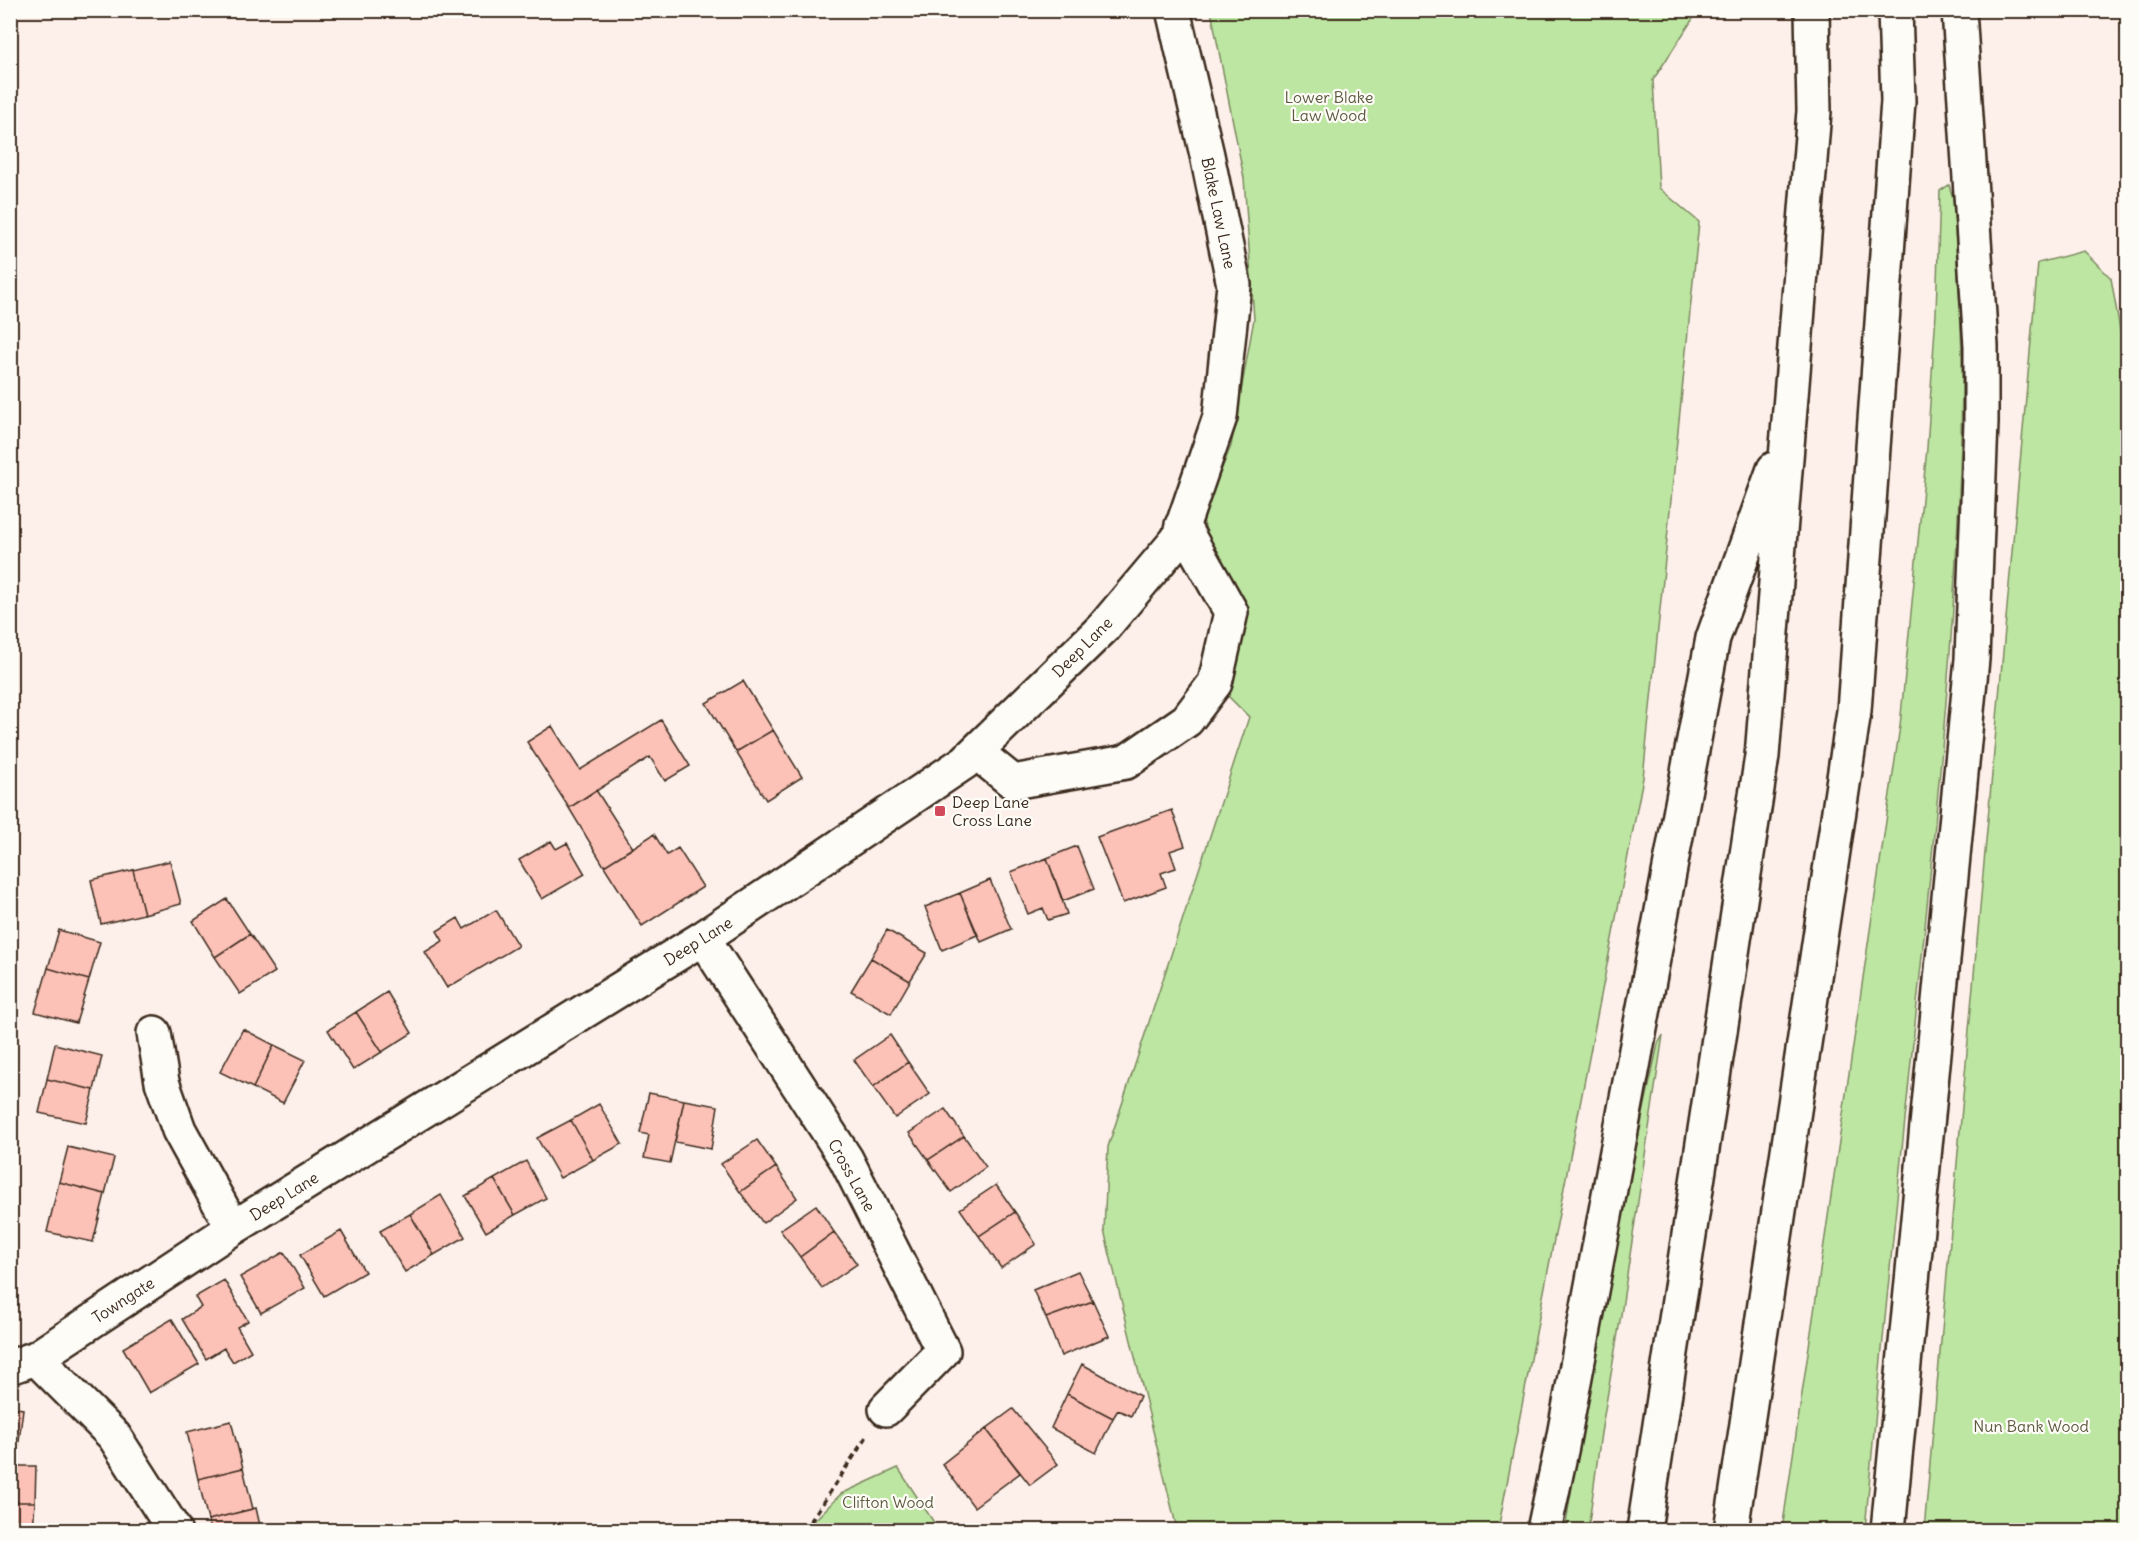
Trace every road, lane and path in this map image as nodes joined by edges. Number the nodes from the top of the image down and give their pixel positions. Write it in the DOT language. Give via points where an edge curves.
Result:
graph roads {
  1 [pos="1173,10"];
  2 [pos="1812,10"];
  3 [pos="1895,10"];
  4 [pos="1959,10"];
  5 [pos="1220,417"];
  6 [pos="1789,428"];
  7 [pos="1182,525"];
  8 [pos="976,752"];
  9 [pos="703,939"];
  10 [pos="154,1033"];
  11 [pos="233,1228"];
  12 [pos="23,1363"];
  13 [pos="886,1409"];
  14 [pos="174,1530"];
  15 [pos="805,1530"];
  16 [pos="1544,1530"];
  17 [pos="1644,1530"];
  18 [pos="1731,1530"];
  19 [pos="1888,1530"];
  1 -- 5 [label="main road, Blake Law Lane" via="1234,285"];
  2 -- 6 [label="main road" via="1814,111"];
  3 -- 18 [label="main road" via="1898,101 1854,711"];
  4 -- 19 [label="main road" via="1981,346 1972,659"];
  5 -- 7 [label="main road, Deep Lane"];
  6 -- 16 [label="main road" via="1713,638"];
  6 -- 17 [label="main road" via="1762,756"];
  7 -- 8 [label="main road, Deep Lane" via="1178,538 1103,628"];
  7 -- 8 [label="main road" via="1231,612 1215,683 1187,720 1126,762 1013,782"];
  8 -- 9 [label="main road, Deep Lane"];
  9 -- 11 [label="main road, Deep Lane"];
  9 -- 13 [label="main road, Cross Lane" via="846,1159 943,1351"];
  10 -- 11 [label="main road, Deep Lane" via="162,1082 179,1130"];
  11 -- 12 [label="main road, Towngate"];
  12 -- 14 [label="main road" via="114,1436"];
  13 -- 15 [label="path"];
}
